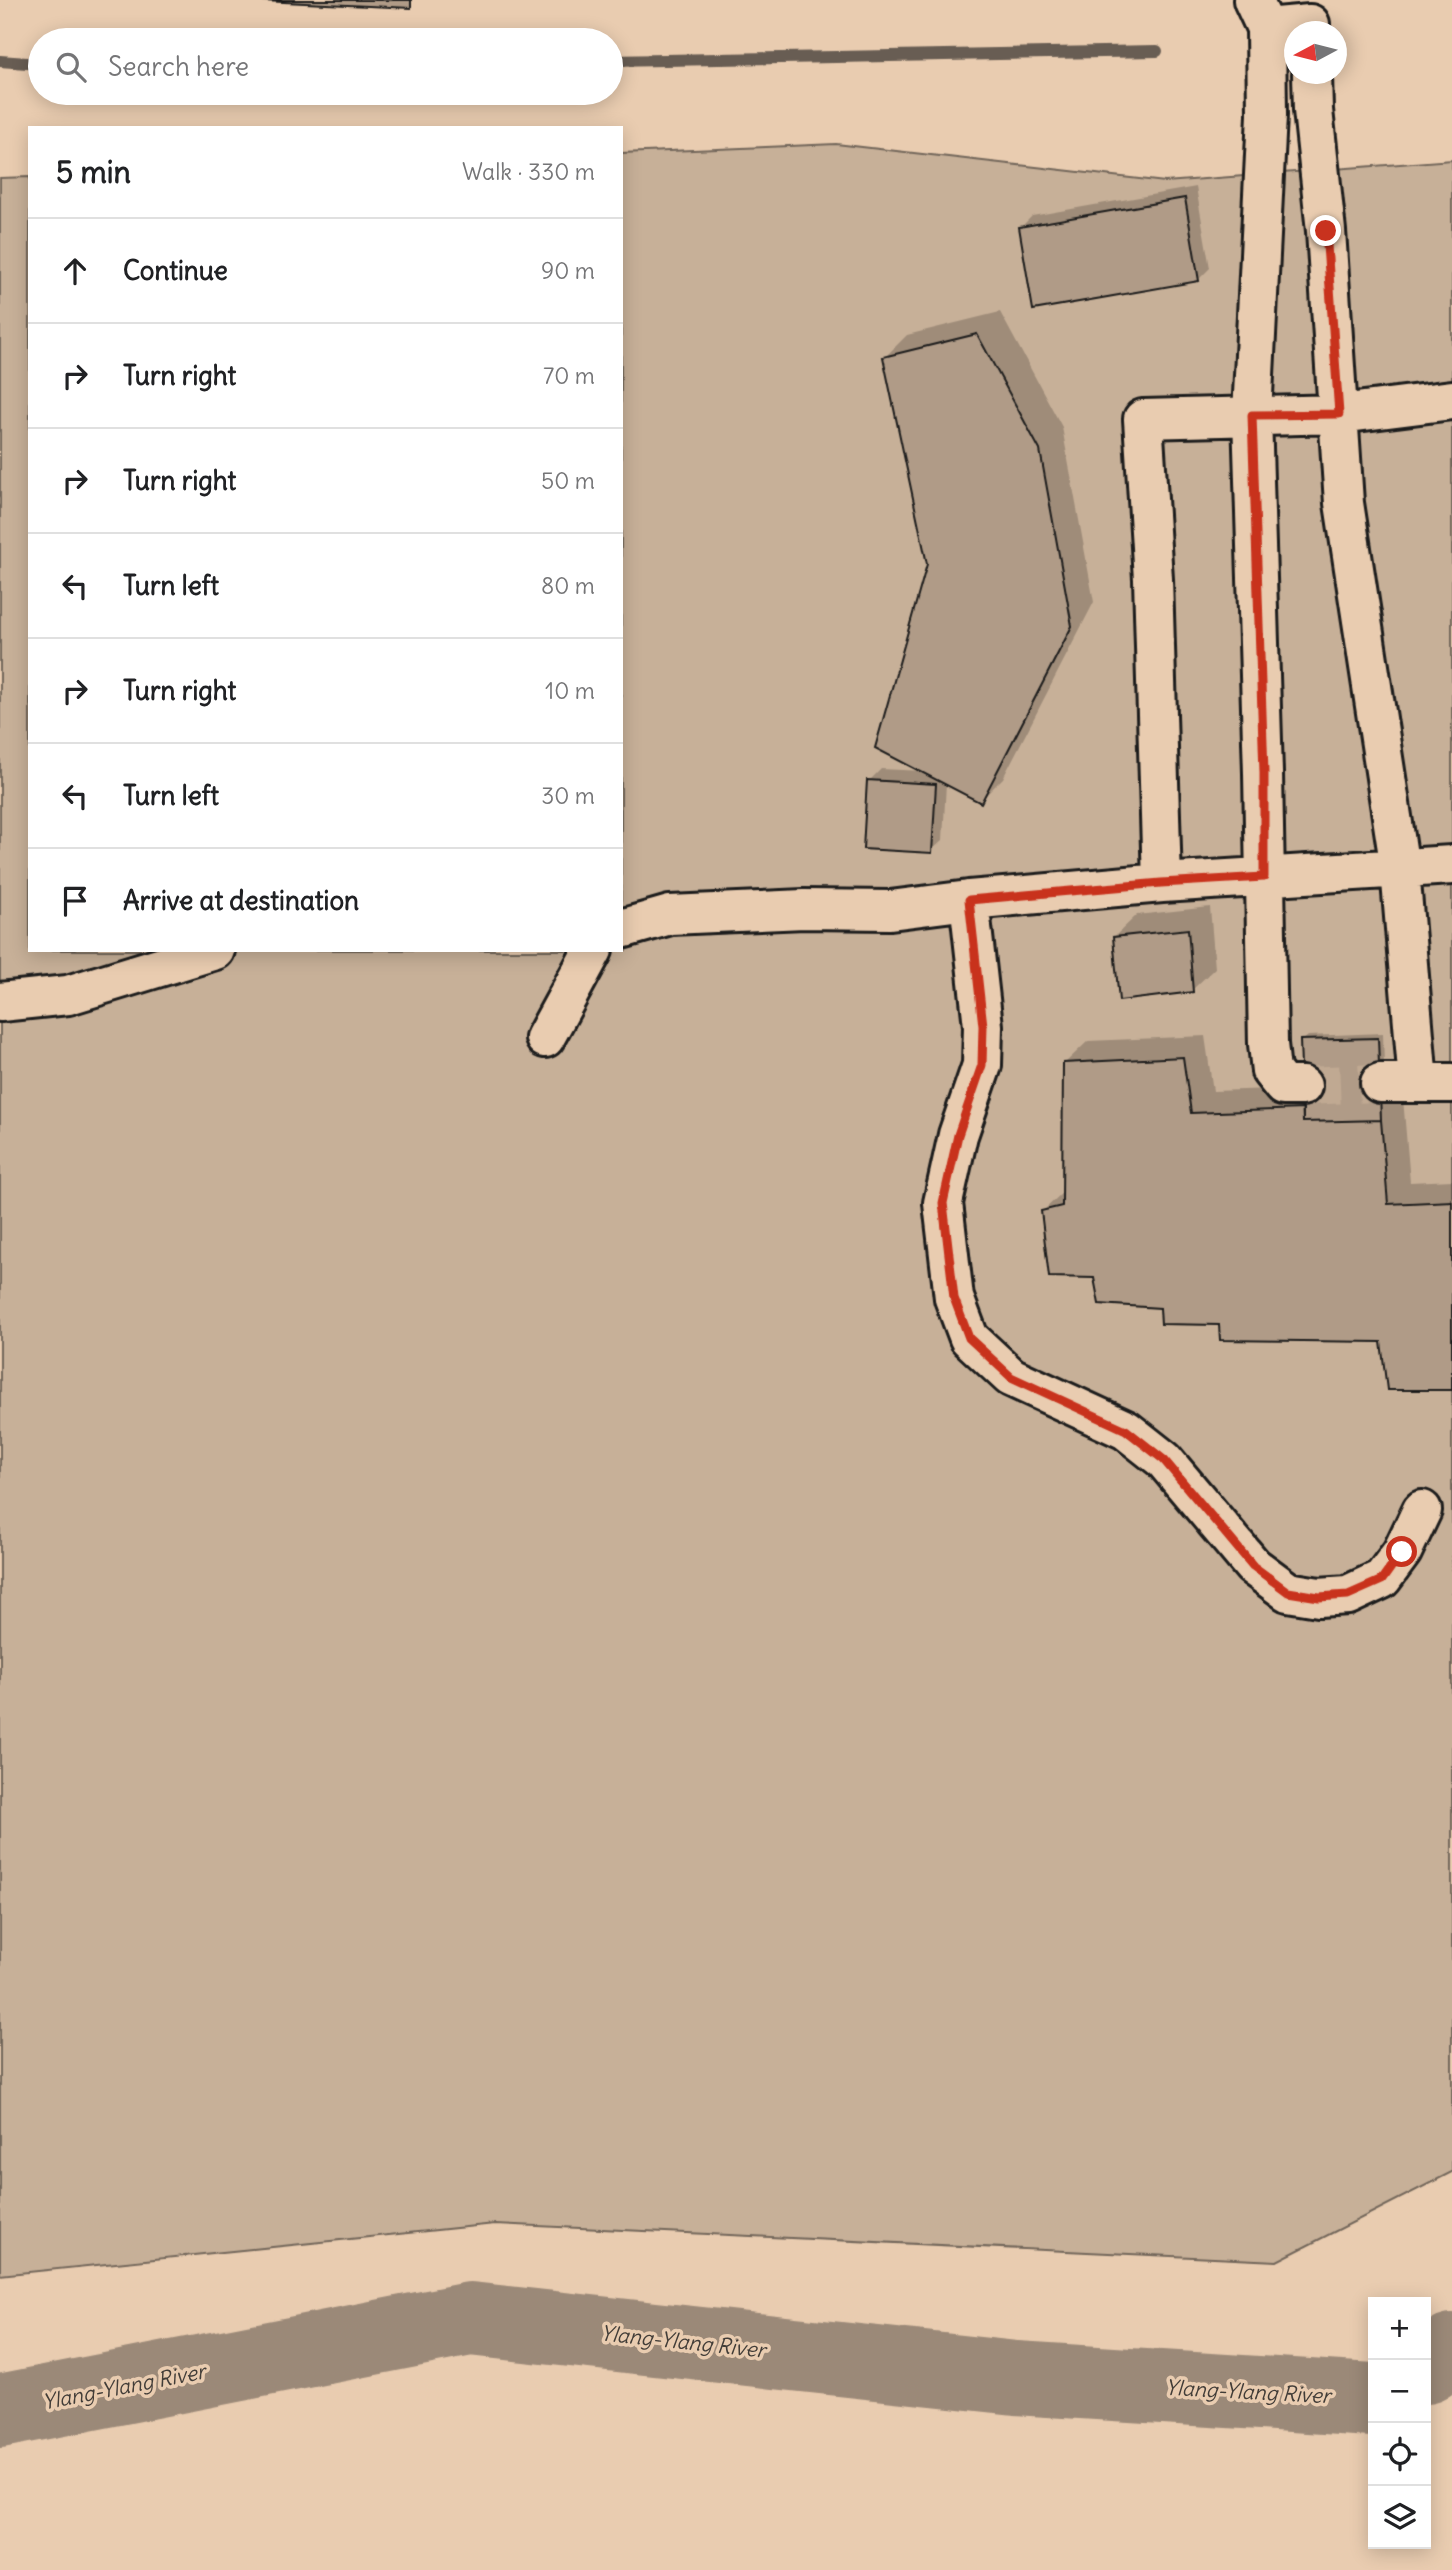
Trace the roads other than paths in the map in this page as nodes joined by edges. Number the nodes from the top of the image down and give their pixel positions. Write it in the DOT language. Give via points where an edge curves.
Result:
graph roads {
  1 [pos="1259,14"];
  2 [pos="1312,19"];
  3 [pos="1312,84"];
  4 [pos="1452,400"];
  5 [pos="1339,414"];
  6 [pos="1252,415"];
  7 [pos="1452,865"];
  8 [pos="1400,869"];
  9 [pos="1264,877"];
  10 [pos="1161,883"];
  11 [pos="969,900"];
  12 [pos="623,928"];
  13 [pos="208,952"];
  14 [pos="592,952"];
  15 [pos="0,1002"];
  16 [pos="545,1038"];
  17 [pos="1380,1083"];
  18 [pos="1435,1083"];
  19 [pos="1302,1086"];
  20 [pos="1422,1510"];
  1 -- 2 [label="lane"];
  1 -- 6 [label="lane" via="1267,115"];
  3 -- 5 [label="lane"];
  4 -- 5 [label="lane"];
  5 -- 6 [label="lane"];
  5 -- 8 [label="lane" via="1344,503"];
  6 -- 9 [label="lane"];
  6 -- 10 [label="lane" via="1143,419 1153,579"];
  7 -- 8 [label="lane"];
  8 -- 9 [label="lane"];
  8 -- 18 [label="lane"];
  9 -- 10 [label="lane"];
  9 -- 19 [label="lane" via="1271,1071 1283,1086"];
  10 -- 11 [label="lane"];
  11 -- 12 [label="lane" via="890,911 804,909 670,915"];
  11 -- 20 [label="lane" via="983,1026 982,1065 958,1135 943,1203 954,1298 969,1338 1011,1377 1126,1430 1164,1460 1253,1566 1288,1592 1348,1595 1382,1580"];
  13 -- 15 [label="lane" via="68,995"];
  14 -- 16 [label="lane"];
  17 -- 18 [label="lane"];
}
